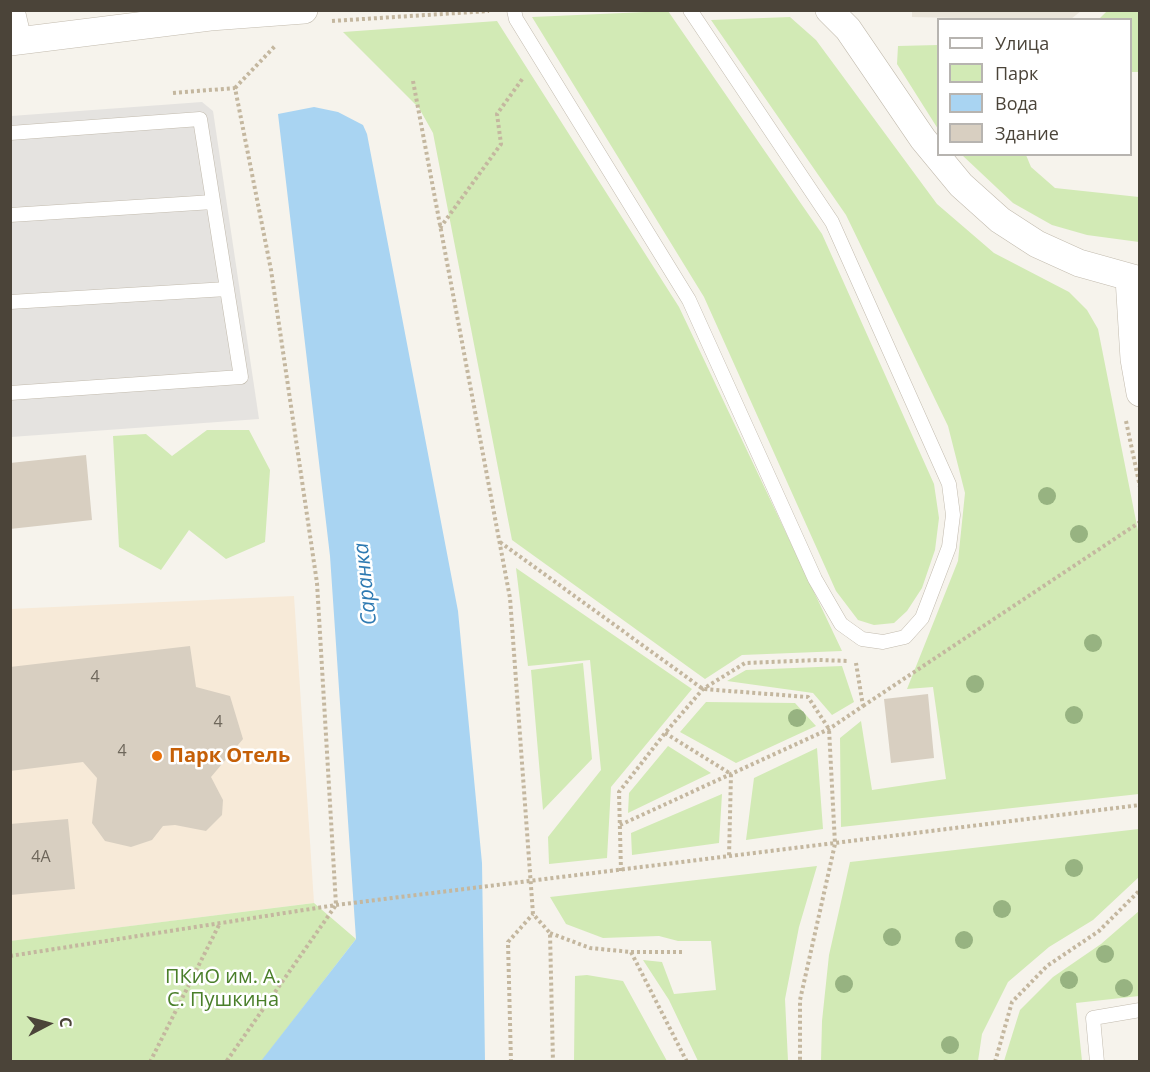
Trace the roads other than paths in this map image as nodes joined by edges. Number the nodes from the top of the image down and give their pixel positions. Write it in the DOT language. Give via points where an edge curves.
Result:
graph roads {
  1 [pos="11,10"];
  2 [pos="304,10"];
  3 [pos="514,10"];
  4 [pos="690,10"];
  5 [pos="845,17"];
  6 [pos="14,41"];
  7 [pos="10,133"];
  8 [pos="937,156"];
  9 [pos="937,156"];
  10 [pos="213,202"];
  11 [pos="10,215"];
  12 [pos="1134,279"];
  13 [pos="226,289"];
  14 [pos="10,302"];
  15 [pos="10,393"];
  16 [pos="1140,393"];
  17 [pos="1140,1010"];
  18 [pos="1097,1062"];
  1 -- 6 [label="street"];
  2 -- 6 [label="street" via="210,17"];
  3 -- 4 [label="lane" via="689,300 815,579 841,624 862,639 883,642 905,637 922,618 949,547 953,515 949,484 832,222"];
  5 -- 8 [label="street"];
  7 -- 10 [label="lane" via="200,119"];
  9 -- 12 [label="street" via="961,185 1000,220 1037,244 1079,263"];
  10 -- 11 [label="lane"];
  10 -- 13 [label="lane"];
  12 -- 16 [label="street" via="1134,359"];
  13 -- 14 [label="lane"];
  13 -- 15 [label="lane" via="241,377"];
  17 -- 18 [label="lane" via="1093,1018"];
}
